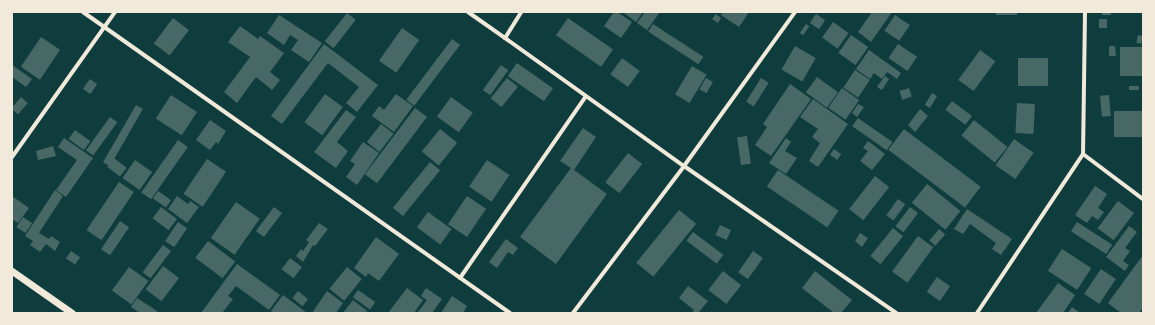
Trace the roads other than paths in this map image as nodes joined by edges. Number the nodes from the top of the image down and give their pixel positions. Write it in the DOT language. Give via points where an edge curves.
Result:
graph roads {
  1 [pos="84,12"];
  2 [pos="115,12"];
  3 [pos="468,12"];
  4 [pos="521,12"];
  5 [pos="795,12"];
  6 [pos="1085,12"];
  7 [pos="105,26"];
  8 [pos="505,38"];
  9 [pos="586,96"];
  10 [pos="1083,154"];
  11 [pos="12,157"];
  12 [pos="684,166"];
  13 [pos="1143,199"];
  14 [pos="12,271"];
  15 [pos="460,278"];
  16 [pos="72,313"];
  17 [pos="510,313"];
  18 [pos="573,313"];
  19 [pos="896,313"];
  20 [pos="977,313"];
  1 -- 7 [label="street"];
  2 -- 7 [label="street"];
  3 -- 8 [label="street"];
  4 -- 8 [label="street"];
  5 -- 12 [label="street"];
  6 -- 10 [label="street"];
  7 -- 11 [label="street"];
  7 -- 15 [label="street"];
  8 -- 9 [label="street"];
  9 -- 12 [label="street"];
  9 -- 15 [label="street"];
  10 -- 13 [label="street"];
  10 -- 20 [label="street"];
  12 -- 18 [label="street"];
  12 -- 19 [label="street"];
  14 -- 16 [label="street"];
  15 -- 17 [label="street"];
}
